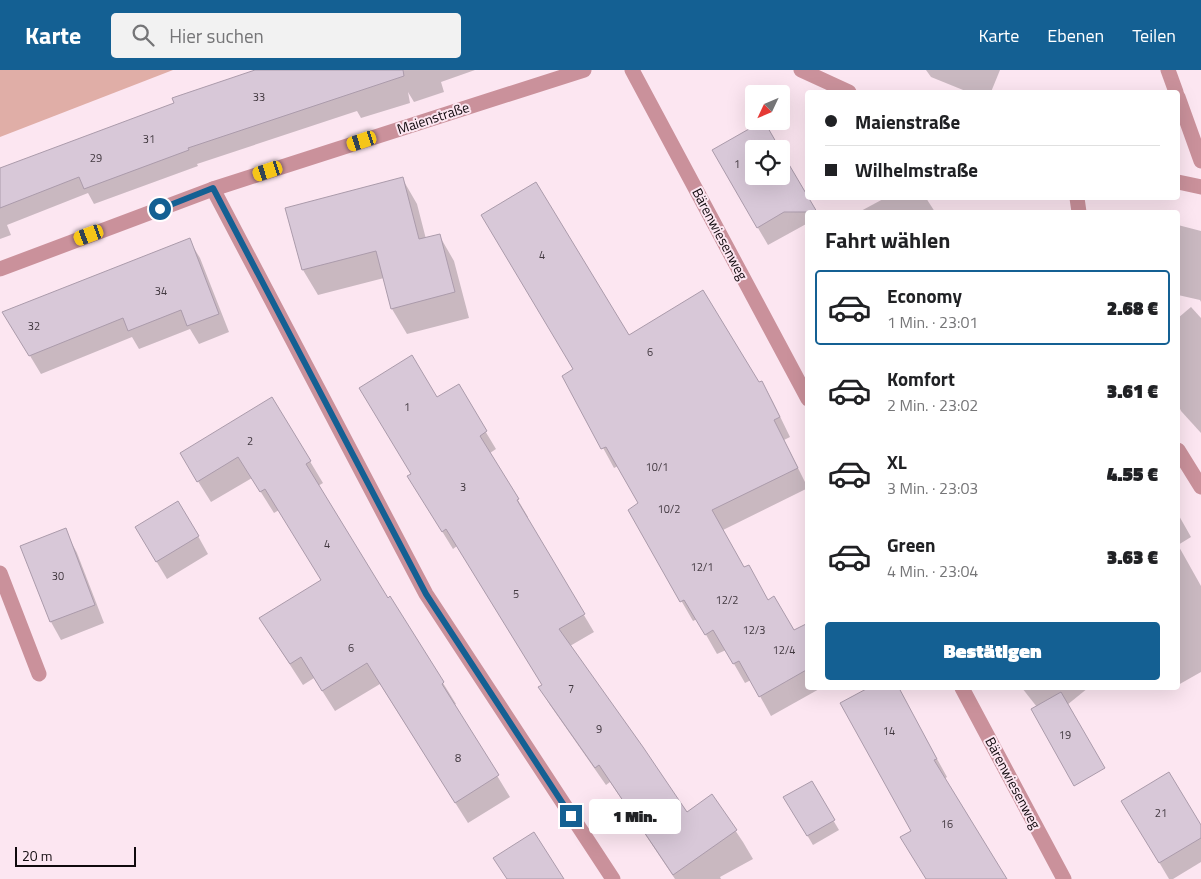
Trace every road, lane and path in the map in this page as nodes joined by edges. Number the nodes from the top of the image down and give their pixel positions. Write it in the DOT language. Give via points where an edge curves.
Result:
graph roads {
  1 [pos="584,70"];
  2 [pos="632,70"];
  3 [pos="801,70"];
  4 [pos="1168,70"];
  5 [pos="845,90"];
  6 [pos="1175,90"];
  7 [pos="1180,103"];
  8 [pos="1201,161"];
  9 [pos="1180,182"];
  10 [pos="1201,187"];
  11 [pos="213,188"];
  12 [pos="0,269"];
  13 [pos="805,393"];
  14 [pos="1180,453"];
  15 [pos="1201,487"];
  16 [pos="0,573"];
  17 [pos="40,674"];
  18 [pos="963,690"];
  19 [pos="613,879"];
  20 [pos="1064,879"];
  1 -- 11 [label="street, Maienstraße"];
  2 -- 13 [label="street, Bärenwiesenweg"];
  3 -- 5 [label="street"];
  4 -- 6 [label="street"];
  7 -- 8 [label="street"];
  9 -- 10 [label="street"];
  11 -- 12 [label="street, Maienstraße"];
  11 -- 19 [label="street" via="426,594"];
  14 -- 15 [label="street"];
  16 -- 17 [label="street"];
  18 -- 20 [label="street, Bärenwiesenweg"];
}
